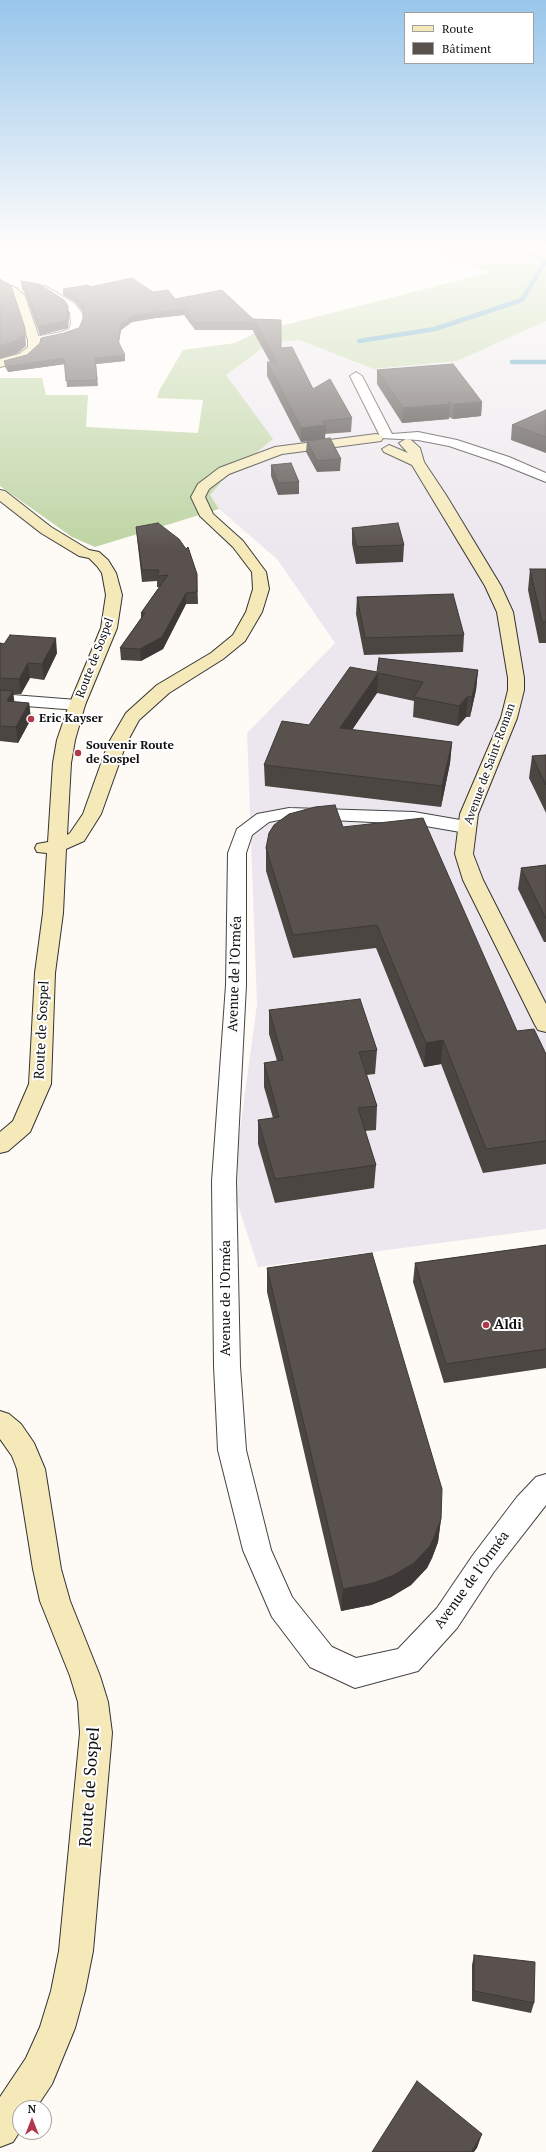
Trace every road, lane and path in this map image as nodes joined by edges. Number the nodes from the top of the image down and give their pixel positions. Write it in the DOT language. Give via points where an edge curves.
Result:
graph roads {
  1 [pos="31,350"];
  2 [pos="0,363"];
  3 [pos="356,376"];
  4 [pos="388,440"];
  5 [pos="417,462"];
  6 [pos="546,478"];
  7 [pos="0,494"];
  8 [pos="0,698"];
  9 [pos="71,704"];
  10 [pos="466,827"];
  11 [pos="50,848"];
  12 [pos="546,1025"];
  13 [pos="0,1145"];
  14 [pos="0,1422"];
  15 [pos="546,1486"];
  16 [pos="0,2129"];
  1 -- 2 [label="street" via="23,357"];
  3 -- 4 [label="street"];
  4 -- 5 [label="street" via="389,449"];
  4 -- 5 [label="street, Avenue de Saint-Roman" via="413,448"];
  4 -- 6 [label="street" via="435,439 504,460"];
  4 -- 11 [label="street" via="330,443 280,450 224,470 203,487 198,497 207,516 238,544 259,572 261,589 254,612 239,638 217,656 163,689 132,717 117,744 92,814 77,837"];
  5 -- 10 [label="street, Avenue de Saint-Roman" via="439,495 505,612 516,678 516,690 509,718"];
  7 -- 9 [label="street, Route de Sospel" via="46,530 84,553 100,579 102,611"];
  8 -- 9 [label="street"];
  9 -- 11 [label="street, Route de Sospel" via="55,738 51,762"];
  10 -- 12 [label="street, Avenue de Saint-Roman" via="464,854 473,880"];
  10 -- 15 [label="street, Avenue de l'Orméa" via="414,818 289,812 263,818 244,832 237,853 236,985 224,1181 227,1366 232,1450 257,1550 282,1607 321,1657 355,1673 407,1661 447,1618 483,1564 527,1506"];
  11 -- 13 [label="street, Route de Sospel" via="39,913 45,973 40,1084 22,1126"];
  14 -- 16 [label="street, Route de Sospel" via="11,1432 24,1451 31,1470 46,1569 54,1601 93,1702 96,1733 76,1951 68,1991 57,2028 39,2071"];
}
